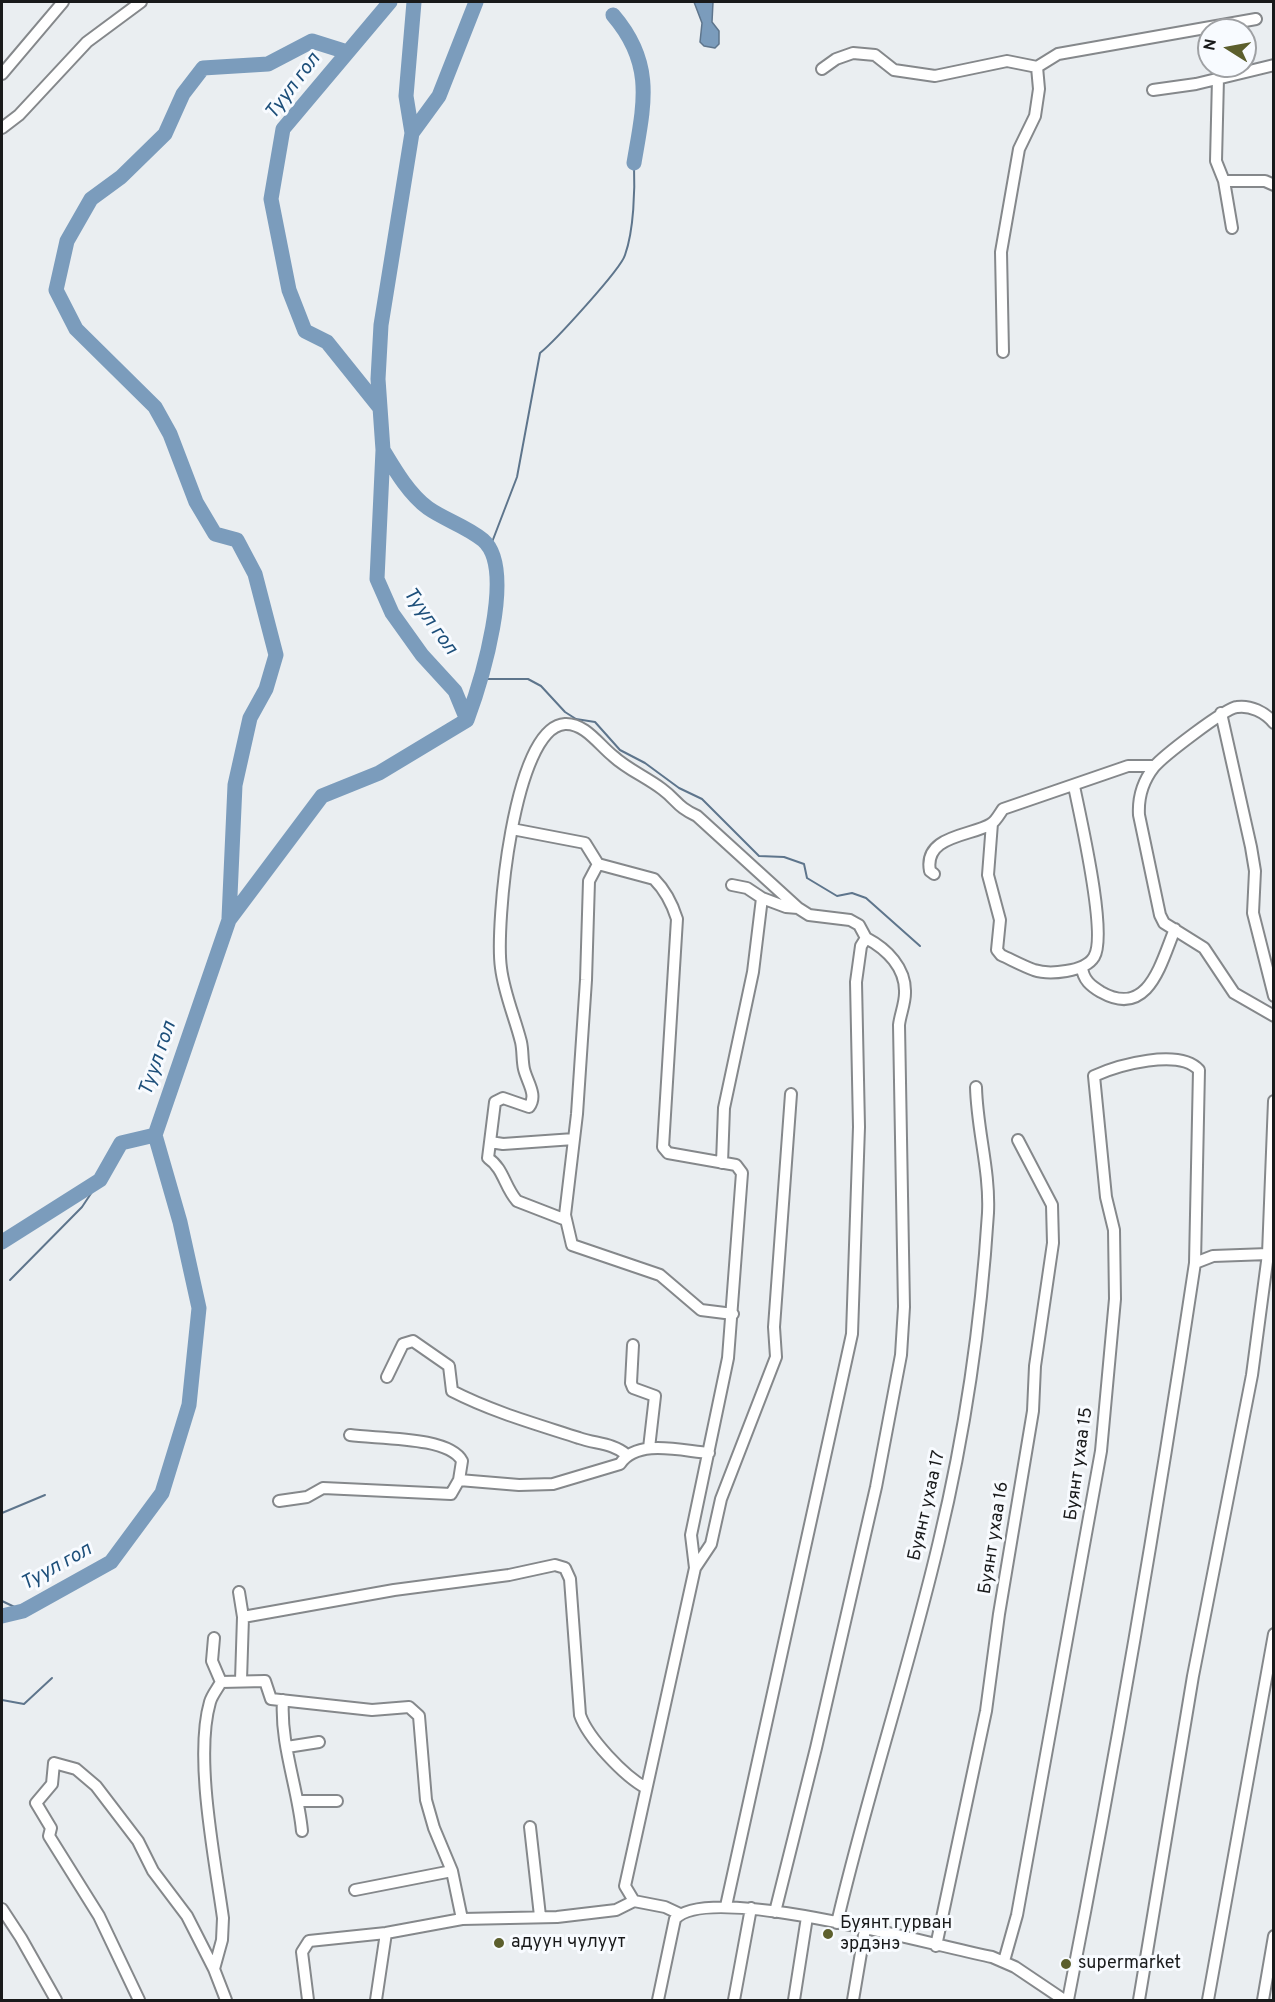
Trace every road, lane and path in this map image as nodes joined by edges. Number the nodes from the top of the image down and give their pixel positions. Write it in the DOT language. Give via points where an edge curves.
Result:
graph roads {
  1 [pos="63,2"];
  2 [pos="141,2"];
  3 [pos="1197,29"];
  4 [pos="1274,65"];
  5 [pos="1037,68"];
  6 [pos="822,69"];
  7 [pos="1257,69"];
  8 [pos="2,74"];
  9 [pos="1218,78"];
  10 [pos="1153,90"];
  11 [pos="2,128"];
  12 [pos="1224,181"];
  13 [pos="1274,185"];
  14 [pos="1232,228"];
  15 [pos="1004,352"];
  16 [pos="1221,713"];
  17 [pos="1274,723"];
  18 [pos="1154,766"];
  19 [pos="1074,786"];
  20 [pos="992,823"];
  21 [pos="512,829"];
  22 [pos="598,864"];
  23 [pos="934,874"];
  24 [pos="732,885"];
  25 [pos="762,898"];
  26 [pos="798,908"];
  27 [pos="1175,929"];
  28 [pos="866,938"];
  29 [pos="1082,967"];
  30 [pos="1274,996"];
  31 [pos="1274,1016"];
  32 [pos="976,1087"];
  33 [pos="791,1094"];
  34 [pos="1274,1101"];
  35 [pos="574,1139"];
  36 [pos="1018,1140"];
  37 [pos="490,1142"];
  38 [pos="722,1163"];
  39 [pos="566,1220"];
  40 [pos="1271,1252"];
  41 [pos="1195,1263"];
  42 [pos="733,1314"];
  43 [pos="633,1345"];
  44 [pos="387,1377"];
  45 [pos="350,1435"];
  46 [pos="649,1448"];
  47 [pos="709,1453"];
  48 [pos="627,1455"];
  49 [pos="459,1480"];
  50 [pos="279,1501"];
  51 [pos="695,1568"];
  52 [pos="238,1592"];
  53 [pos="243,1617"];
  54 [pos="1274,1634"];
  55 [pos="214,1638"];
  56 [pos="241,1680"];
  57 [pos="221,1682"];
  58 [pos="283,1700"];
  59 [pos="319,1742"];
  60 [pos="287,1747"];
  61 [pos="646,1788"];
  62 [pos="299,1801"];
  63 [pos="337,1801"];
  64 [pos="530,1827"];
  65 [pos="302,1831"];
  66 [pos="452,1871"];
  67 [pos="355,1890"];
  68 [pos="634,1901"];
  69 [pos="726,1906"];
  70 [pos="751,1908"];
  71 [pos="2,1909"];
  72 [pos="775,1912"];
  73 [pos="680,1914"];
  74 [pos="540,1916"];
  75 [pos="807,1917"];
  76 [pos="462,1919"];
  77 [pos="837,1923"];
  78 [pos="865,1929"];
  79 [pos="386,1933"];
  80 [pos="1274,1936"];
  81 [pos="936,1946"];
  82 [pos="1004,1961"];
  83 [pos="214,1969"];
  84 [pos="56,2001"];
  85 [pos="139,2001"];
  86 [pos="226,2001"];
  87 [pos="308,2001"];
  88 [pos="376,2001"];
  89 [pos="658,2001"];
  90 [pos="734,2001"];
  91 [pos="794,2001"];
  92 [pos="853,2001"];
  93 [pos="1064,2001"];
  94 [pos="1068,2001"];
  95 [pos="1139,2001"];
  96 [pos="1208,2001"];
  97 [pos="1263,2001"];
  1 -- 8 [label="street"];
  2 -- 11 [label="street" via="87,42"];
  3 -- 5 [label="street" via="1058,54"];
  4 -- 7 [label="street"];
  5 -- 6 [label="street" via="1007,61 935,76 894,70 875,55 853,52"];
  5 -- 15 [label="street" via="1035,116 1019,149 1001,252"];
  9 -- 10 [label="street"];
  9 -- 12 [label="street" via="1216,161"];
  12 -- 13 [label="street" via="1265,181"];
  12 -- 14 [label="street"];
  16 -- 17 [label="street" via="1236,706 1259,710"];
  16 -- 18 [label="street"];
  16 -- 30 [label="street" via="1255,871 1253,913"];
  18 -- 19 [label="street" via="1128,766"];
  18 -- 27 [label="street" via="1138,800 1139,815 1160,915"];
  19 -- 20 [label="street" via="1003,809"];
  19 -- 29 [label="street" via="1091,873 1098,943 1094,959"];
  20 -- 23 [label="street" via="945,840 930,862"];
  20 -- 29 [label="street" via="988,875 1000,920 997,950 1035,971"];
  21 -- 22 [label="street" via="585,843"];
  21 -- 26 [label="street" via="526,767 546,732 564,724 579,728 664,790 680,808 697,816"];
  21 -- 37 [label="street" via="500,928 501,968 522,1046 523,1068 533,1092 530,1107 502,1098 495,1102"];
  22 -- 35 [label="street" via="589,882"];
  22 -- 38 [label="street" via="654,879 672,904 677,919 663,1147 668,1153"];
  24 -- 25 [label="street" via="747,888"];
  25 -- 26 [label="street"];
  25 -- 38 [label="street" via="753,972 724,1108"];
  26 -- 28 [label="street" via="809,915 850,920 859,925"];
  27 -- 29 [label="street" via="1152,983 1141,995 1125,1000 1109,996 1091,986"];
  27 -- 31 [label="street" via="1203,948 1234,993"];
  28 -- 69 [label="street" via="861,946 856,982 858,1127 852,1334"];
  28 -- 72 [label="street" via="898,965 904,980 899,1025 904,1307 901,1355 876,1487"];
  32 -- 77 [label="street, Буянт ухаа 17" via="977,1121 987,1162 988,1211 971,1386 939,1541"];
  33 -- 51 [label="street" via="774,1327 776,1357 721,1499 711,1544"];
  34 -- 40 [label="street"];
  35 -- 37 [label="street"];
  35 -- 39 [label="street"];
  36 -- 81 [label="street, Буянт ухаа 16" via="1052,1205 1053,1243 1035,1366 1033,1411 986,1711"];
  37 -- 39 [label="street" via="488,1158 499,1165 517,1201"];
  38 -- 42 [label="street" via="736,1165 742,1173"];
  39 -- 42 [label="street" via="572,1245 660,1275 701,1310"];
  40 -- 41 [label="street" via="1214,1256"];
  40 -- 95 [label="street"];
  41 -- 82 [label="street, Буянт ухаа 15" via="1199,1070 1193,1063 1161,1059 1125,1065 1094,1076 1106,1197 1114,1230 1115,1299 1101,1451 1017,1915"];
  41 -- 94 [label="street" via="1112,1777"];
  42 -- 47 [label="street"];
  43 -- 46 [label="street" via="633,1388 655,1396"];
  44 -- 48 [label="street" via="404,1344 412,1341 449,1366 452,1391 484,1407 618,1447"];
  45 -- 49 [label="street" via="382,1440 393,1437 453,1451 462,1461"];
  46 -- 47 [label="street"];
  46 -- 48 [label="street"];
  47 -- 51 [label="street" via="692,1535"];
  48 -- 49 [label="street" via="620,1464 553,1484"];
  49 -- 50 [label="street" via="451,1494 323,1488 306,1497"];
  51 -- 61 [label="street"];
  52 -- 53 [label="street"];
  53 -- 56 [label="street"];
  53 -- 61 [label="street" via="555,1565 565,1568 570,1579 580,1715 585,1730 635,1782"];
  54 -- 96 [label="street"];
  55 -- 57 [label="street" via="212,1661"];
  56 -- 57 [label="street"];
  56 -- 58 [label="street" via="265,1681 271,1699"];
  57 -- 83 [label="street" via="210,1700 205,1758 223,1918"];
  58 -- 60 [label="street"];
  58 -- 66 [label="street" via="372,1710 409,1707 419,1716 426,1800"];
  59 -- 60 [label="street"];
  60 -- 62 [label="street"];
  61 -- 68 [label="street" via="626,1875 625,1886"];
  62 -- 63 [label="street"];
  62 -- 65 [label="street"];
  64 -- 74 [label="street"];
  66 -- 67 [label="street"];
  66 -- 76 [label="street"];
  68 -- 73 [label="street"];
  68 -- 74 [label="street" via="616,1910"];
  69 -- 70 [label="street"];
  69 -- 73 [label="street"];
  70 -- 72 [label="street"];
  70 -- 90 [label="street"];
  71 -- 84 [label="street"];
  72 -- 75 [label="street"];
  73 -- 89 [label="street" via="672,1927"];
  74 -- 76 [label="street"];
  75 -- 77 [label="street"];
  75 -- 91 [label="street"];
  76 -- 79 [label="street"];
  77 -- 78 [label="street"];
  78 -- 81 [label="street"];
  78 -- 92 [label="street"];
  79 -- 87 [label="street" via="309,1941 302,1952"];
  79 -- 88 [label="street"];
  80 -- 97 [label="street"];
  81 -- 82 [label="street"];
  82 -- 93 [label="street"];
  83 -- 85 [label="street" via="187,1916 153,1871 120,1816 76,1769 54,1763 52,1784 36,1803 51,1828 49,1836 99,1916"];
  83 -- 86 [label="street"];
}
